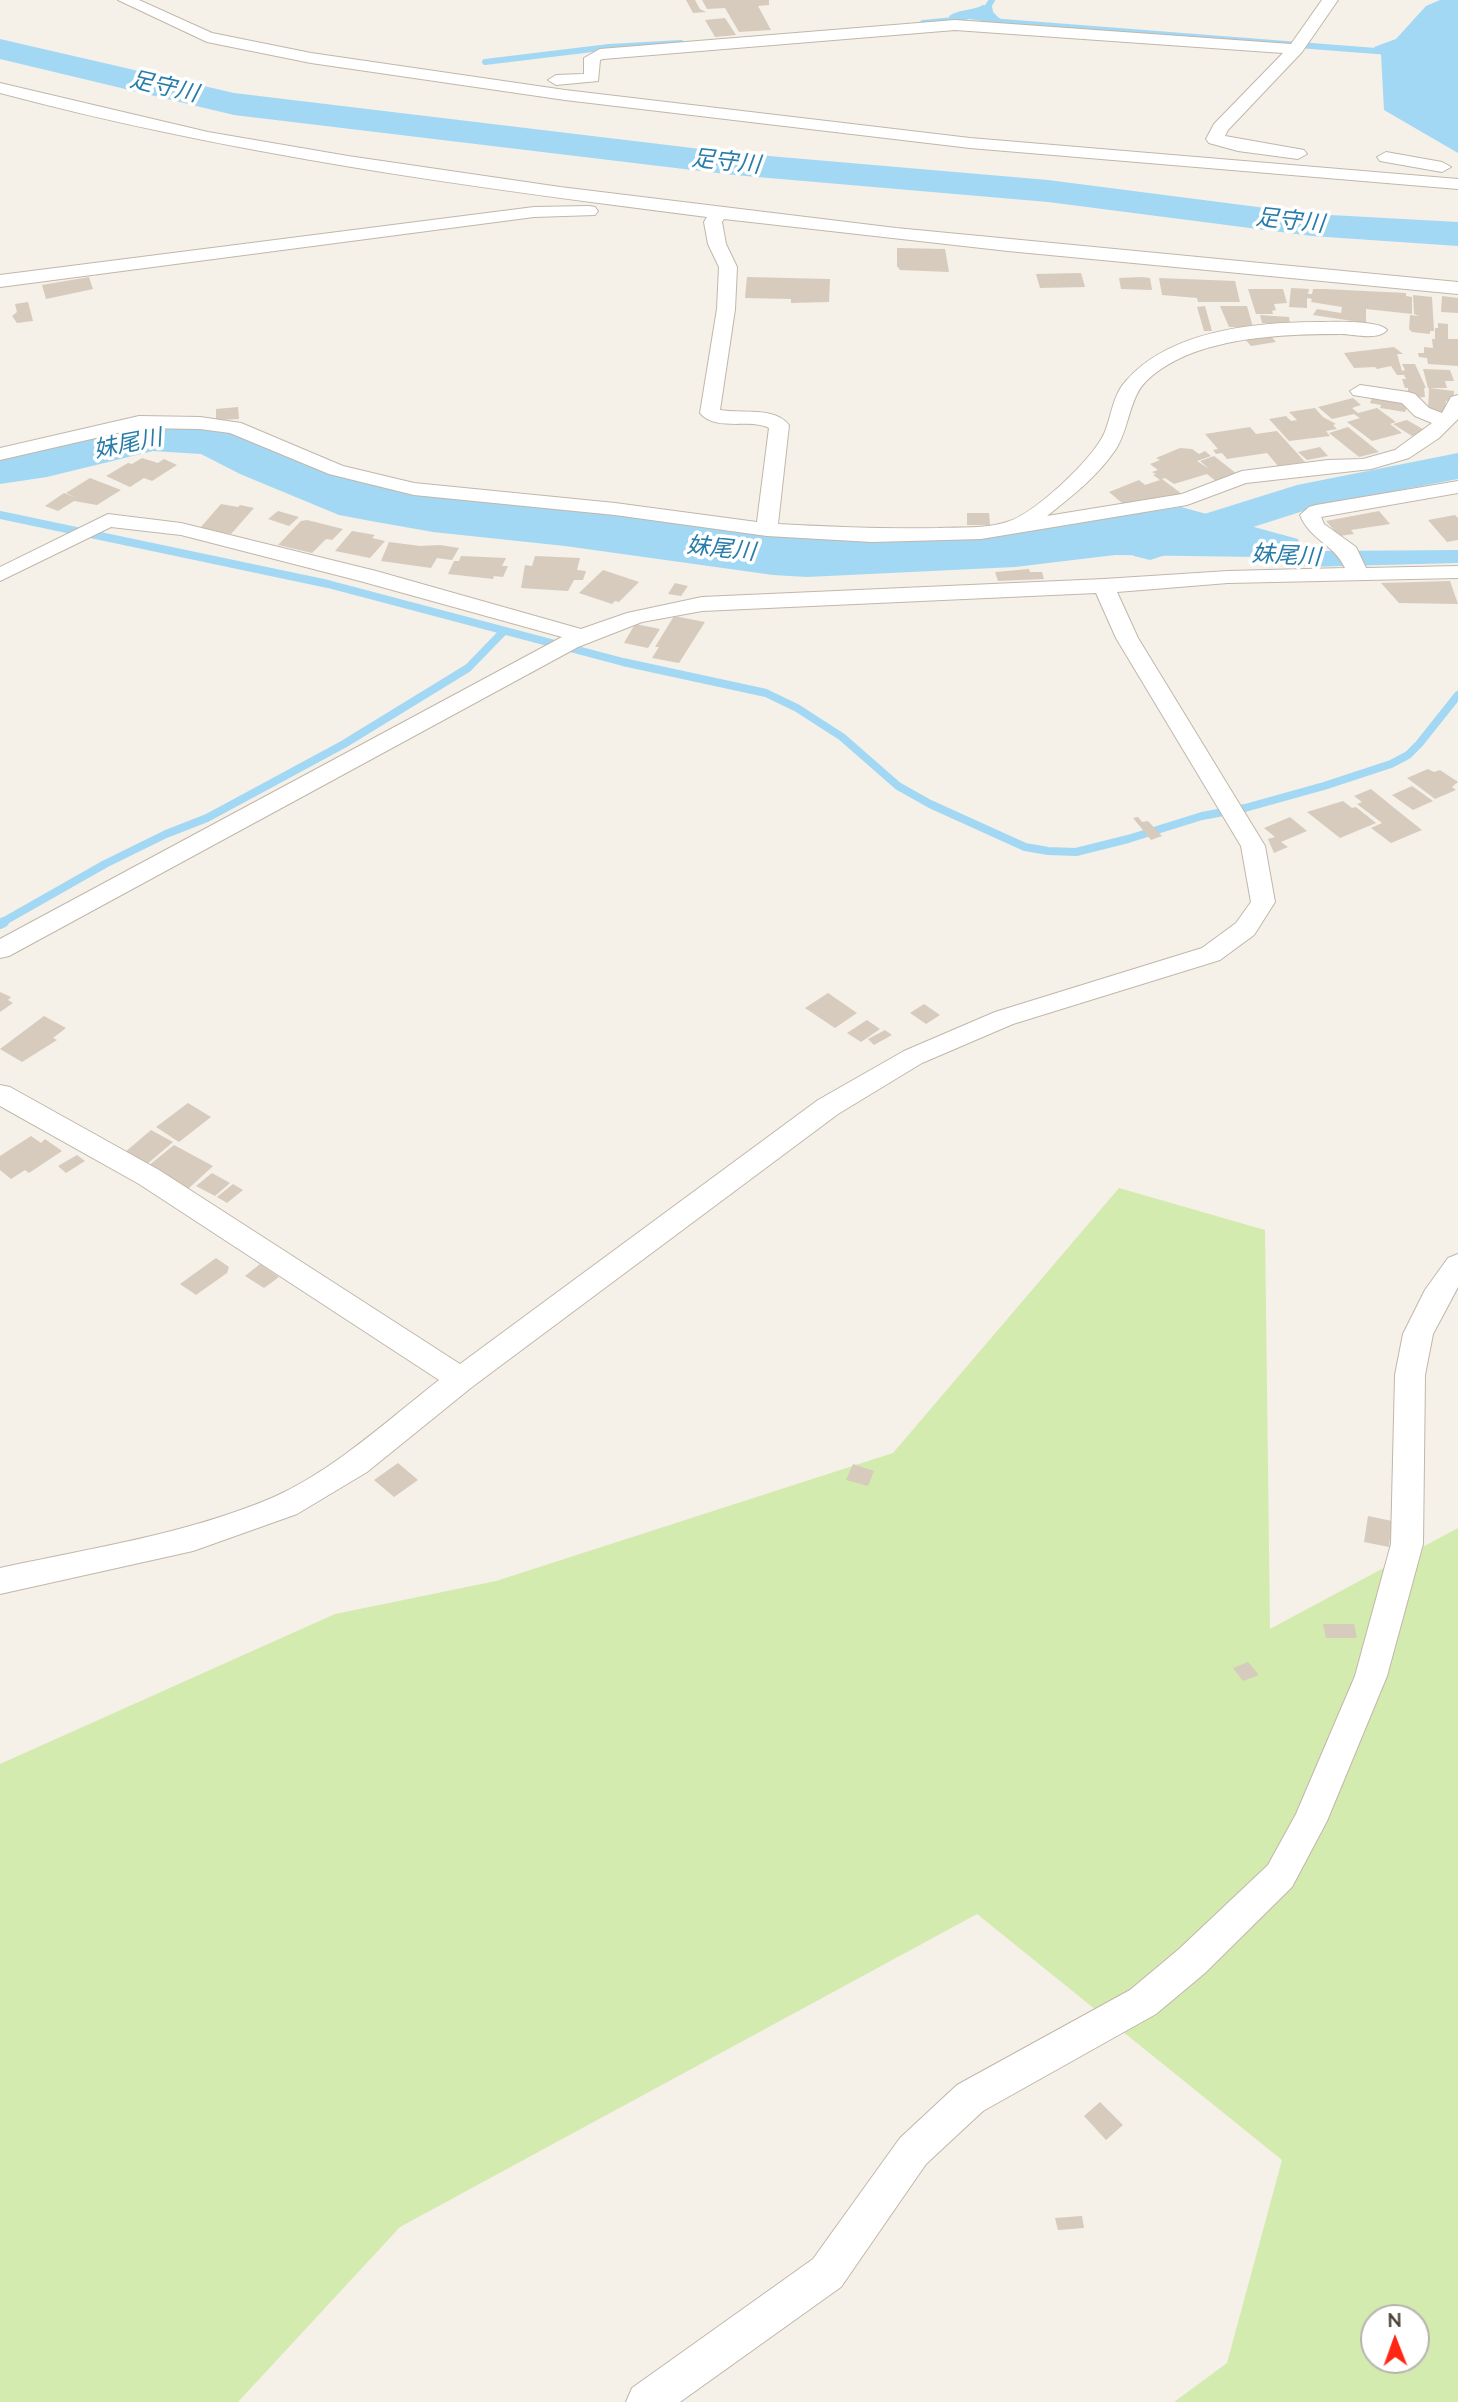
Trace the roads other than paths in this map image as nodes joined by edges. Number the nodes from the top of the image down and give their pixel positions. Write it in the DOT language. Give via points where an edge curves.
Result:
graph roads {
  1 [pos="126,0"];
  2 [pos="1331,0"];
  3 [pos="1299,46"];
  4 [pos="484,83"];
  5 [pos="0,88"];
  6 [pos="1386,157"];
  7 [pos="1458,171"];
  8 [pos="1370,178"];
  9 [pos="1458,184"];
  10 [pos="718,214"];
  11 [pos="0,281"];
  12 [pos="1458,290"];
  13 [pos="1377,330"];
  14 [pos="1360,391"];
  15 [pos="1458,401"];
  16 [pos="1444,421"];
  17 [pos="0,454"];
  18 [pos="1366,467"];
  19 [pos="1458,487"];
  20 [pos="1391,496"];
  21 [pos="1004,529"];
  22 [pos="767,530"];
  23 [pos="1353,563"];
  24 [pos="1458,572"];
  25 [pos="0,575"];
  26 [pos="1104,586"];
  27 [pos="568,643"];
  28 [pos="0,950"];
  29 [pos="0,1094"];
  30 [pos="1458,1265"];
  31 [pos="461,1380"];
  32 [pos="0,1581"];
  33 [pos="646,2402"];
  1 -- 4 [label="street" via="207,37 311,58"];
  2 -- 3 [label="street"];
  3 -- 4 [label="street" via="955,25 624,51 592,58 592,78 508,78"];
  3 -- 8 [label="street" via="1214,139 1320,158"];
  4 -- 8 [label="street" via="970,143"];
  5 -- 10 [label="street" via="117,119 274,151"];
  6 -- 7 [label="street"];
  8 -- 9 [label="street"];
  10 -- 11 [label="street" via="534,212"];
  10 -- 12 [label="street"];
  10 -- 22 [label="street" via="713,222 717,244 728,267 710,412 721,418 768,418 779,425"];
  13 -- 21 [label="street" via="1310,327 1258,332 1181,351 1156,363 1123,397 1121,417 1094,467 1031,518"];
  14 -- 16 [label="street" via="1408,398 1422,412"];
  15 -- 16 [label="street"];
  16 -- 18 [label="street" via="1402,454"];
  17 -- 22 [label="street" via="139,422 200,422 234,428 336,470 414,489"];
  18 -- 20 [label="street"];
  18 -- 21 [label="street" via="1264,473 1187,499"];
  19 -- 20 [label="street"];
  20 -- 23 [label="street" via="1310,515 1315,527"];
  21 -- 22 [label="street" via="872,536"];
  23 -- 24 [label="street"];
  23 -- 26 [label="street"];
  25 -- 27 [label="street" via="108,520 181,529 368,576"];
  26 -- 27 [label="street" via="702,604 622,619"];
  26 -- 31 [label="street" via="1127,638 1253,846 1263,902 1245,929 1212,954 1004,1018 913,1057 828,1108"];
  27 -- 28 [label="street"];
  29 -- 31 [label="street" via="149,1177"];
  30 -- 33 [label="street" via="1418,1334 1410,1375 1407,1544 1371,1676 1310,1822 1280,1875 1143,2002 970,2098 913,2151 827,2273"];
  31 -- 32 [label="street" via="356,1463 286,1505 193,1538"];
}
